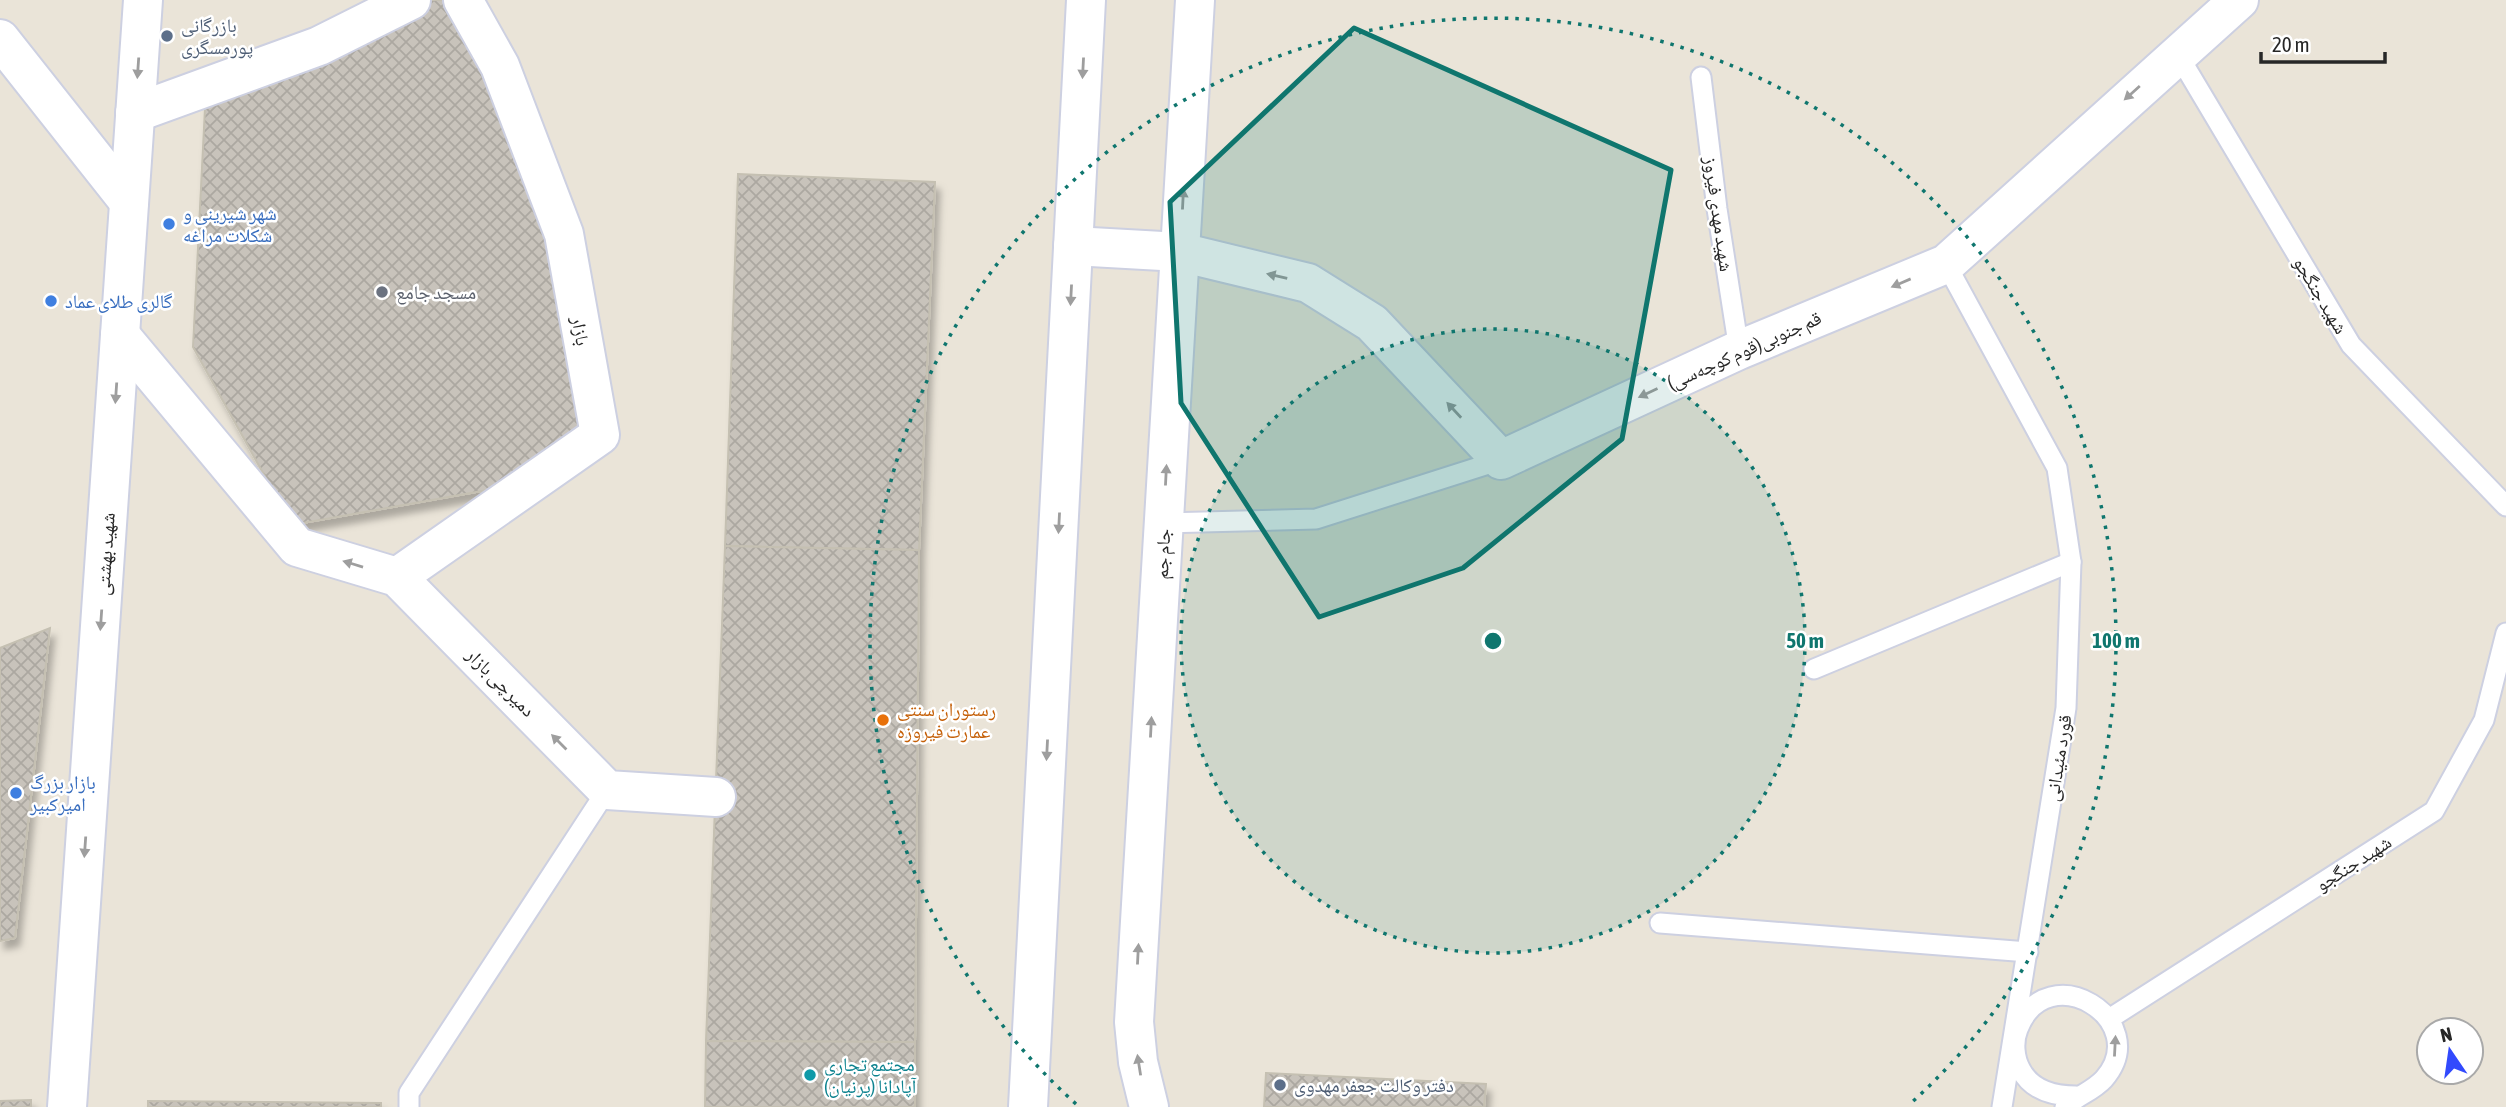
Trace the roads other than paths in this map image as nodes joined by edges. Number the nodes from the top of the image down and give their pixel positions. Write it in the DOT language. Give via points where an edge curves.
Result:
graph roads {
  1 [pos="143,0"];
  2 [pos="411,0"];
  3 [pos="463,0"];
  4 [pos="1086,0"];
  5 [pos="1195,0"];
  6 [pos="2239,0"];
  7 [pos="0,39"];
  8 [pos="2177,53"];
  9 [pos="1701,77"];
  10 [pos="135,113"];
  11 [pos="129,202"];
  12 [pos="1073,246"];
  13 [pos="1180,253"];
  14 [pos="1946,264"];
  15 [pos="120,335"];
  16 [pos="1740,351"];
  17 [pos="1501,460"];
  18 [pos="2506,506"];
  19 [pos="1163,523"];
  20 [pos="2071,562"];
  21 [pos="397,577"];
  22 [pos="2506,633"];
  23 [pos="1814,669"];
  24 [pos="607,790"];
  25 [pos="716,797"];
  26 [pos="1660,923"];
  27 [pos="2028,952"];
  28 [pos="2109,1019"];
  29 [pos="2015,1036"];
  30 [pos="2071,1101"];
  31 [pos="67,1107"];
  32 [pos="409,1107"];
  33 [pos="1028,1107"];
  34 [pos="1149,1107"];
  35 [pos="2002,1107"];
  1 -- 10 [label="street, شهید بهشتی, one-way"];
  2 -- 10 [label="street" via="319,46"];
  3 -- 21 [label="street, بازار" via="499,66 564,234 600,435"];
  4 -- 12 [label="street, one-way"];
  13 -- 5 [label="street, جام جم, one-way"];
  6 -- 8 [label="street, قم جنوبی(قوم کوچه‌سی)"];
  7 -- 11 [label="street"];
  8 -- 14 [label="street, قم جنوبی(قوم کوچه‌سی), one-way"];
  8 -- 18 [label="lane, شهید جنگجو" via="2351,345"];
  9 -- 16 [label="lane, شهید مهدی فیروز"];
  10 -- 11 [label="street, شهید بهشتی"];
  11 -- 15 [label="street, شهید بهشتی"];
  12 -- 13 [label="street"];
  12 -- 33 [label="street, one-way"];
  17 -- 13 [label="street, one-way" via="1372,323 1308,283"];
  19 -- 13 [label="street, جام جم, one-way"];
  14 -- 16 [label="street, قم جنوبی(قوم کوچه‌سی), one-way"];
  14 -- 20 [label="lane, قورد مئیدانی" via="2057,468"];
  21 -- 15 [label="street, دمیرچی بازار, one-way" via="297,547"];
  15 -- 31 [label="street, شهید بهشتی, one-way"];
  16 -- 17 [label="street, قم جنوبی(قوم کوچه‌سی), one-way"];
  17 -- 19 [label="lane, قم جنوبی(قوم کوچه‌سی)" via="1316,519"];
  34 -- 19 [label="street, جام جم, one-way" via="1134,1022"];
  20 -- 23 [label="lane"];
  20 -- 27 [label="lane, قورد مئیدانی" via="2066,708"];
  24 -- 21 [label="street, دمیرچی بازار, one-way"];
  22 -- 28 [label="lane, شهید جنگجو" via="2484,720 2434,811"];
  24 -- 25 [label="street"];
  24 -- 32 [label="lane" via="409,1093"];
  26 -- 27 [label="lane"];
  27 -- 29 [label="lane, قورد مئیدانی"];
  28 -- 29 [label="lane, قورد مئیدانی" via="2083,998 2048,998 2033,1006"];
  30 -- 28 [label="lane, قورد مئیدانی, one-way" via="2091,1089 2112,1065 2115,1034"];
  29 -- 30 [label="lane, قورد مئیدانی" via="2015,1054 2031,1083"];
  29 -- 35 [label="lane, قورد مئیدانی"];
}
